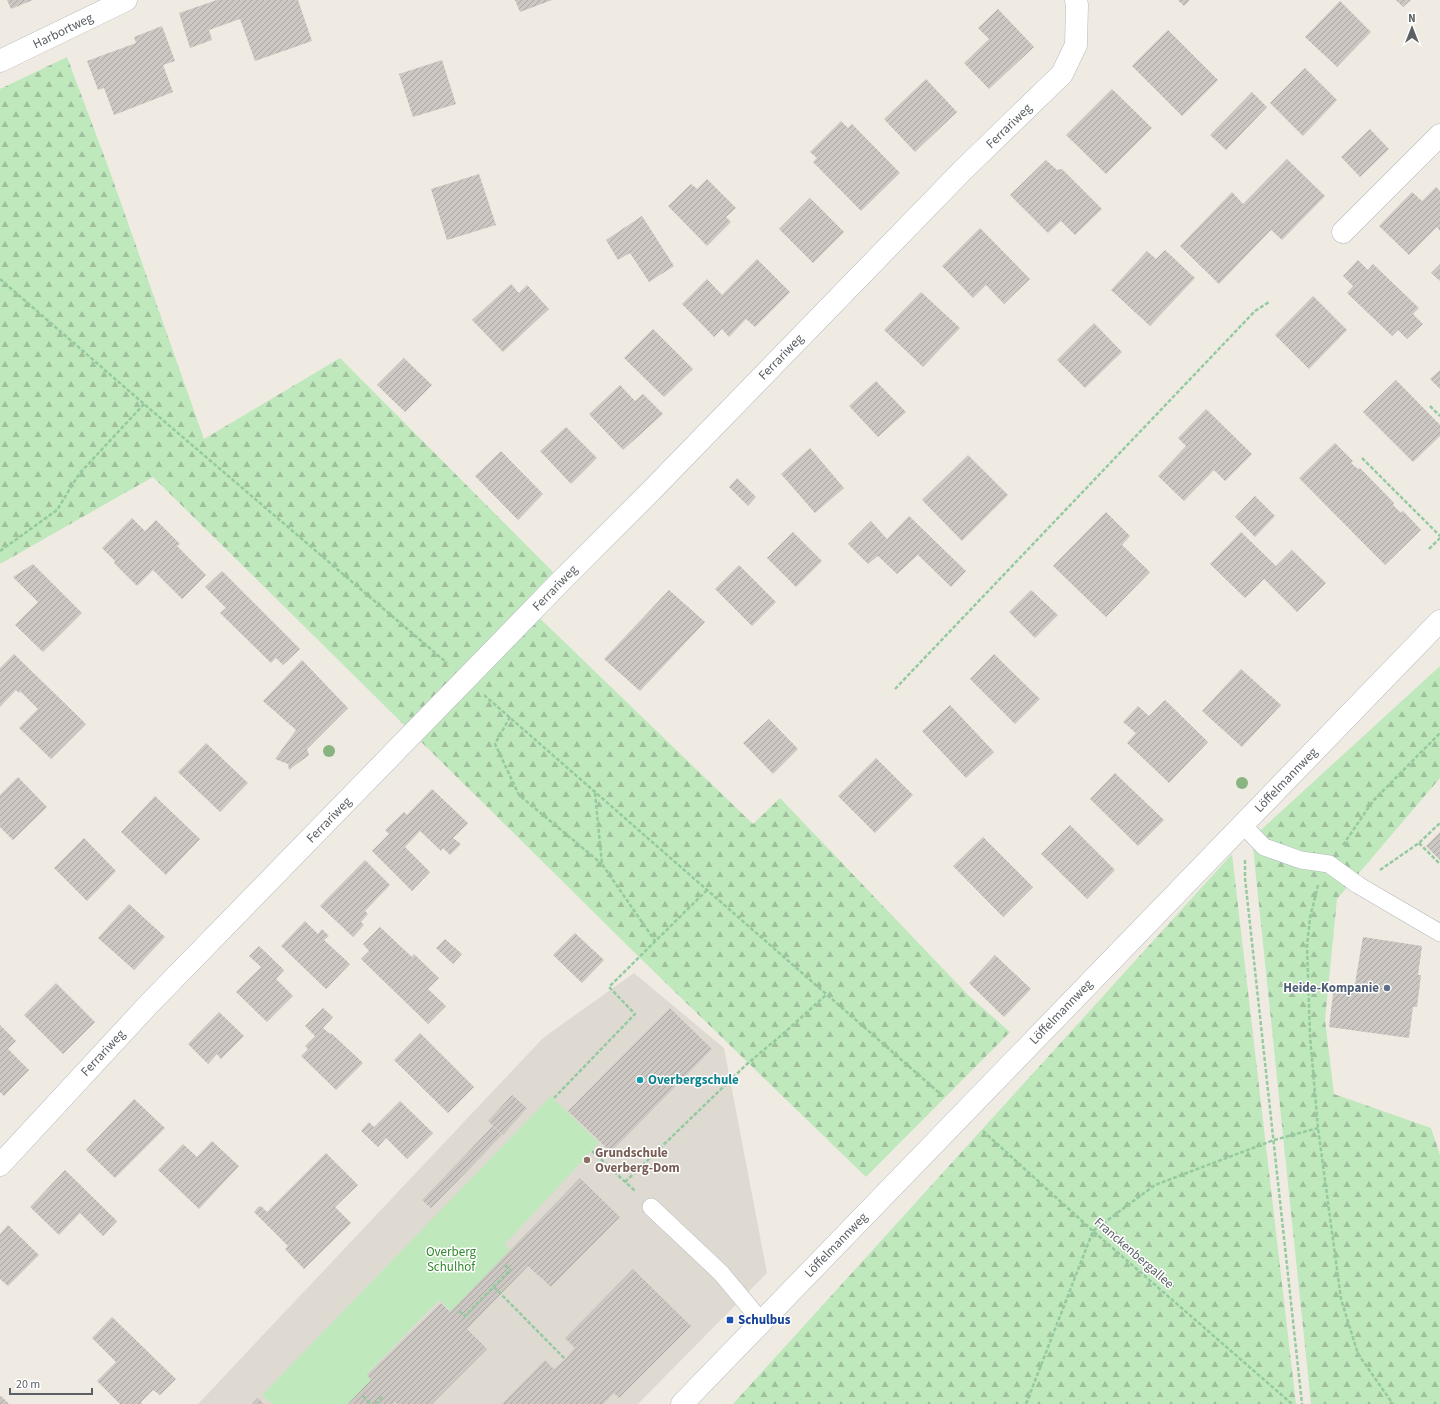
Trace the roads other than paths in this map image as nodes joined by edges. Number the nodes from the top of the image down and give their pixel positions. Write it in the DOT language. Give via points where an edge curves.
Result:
graph roads {
  1 [pos="126,0"];
  2 [pos="1076,0"];
  3 [pos="0,61"];
  4 [pos="1440,135"];
  5 [pos="1343,232"];
  6 [pos="1440,621"];
  7 [pos="1243,825"];
  8 [pos="1440,934"];
  9 [pos="0,1165"];
  10 [pos="652,1206"];
  11 [pos="762,1322"];
  12 [pos="682,1404"];
  1 -- 3 [label="street, Harbortweg"];
  2 -- 9 [label="street, Ferrariweg" via="1076,45 1062,74 963,170 149,1004"];
  4 -- 5 [label="street"];
  6 -- 7 [label="street, Löffelmannweg"];
  7 -- 8 [label="lane" via="1264,847 1301,860 1329,864 1358,885"];
  7 -- 11 [label="street, Löffelmannweg"];
  10 -- 11 [label="lane" via="721,1273"];
  11 -- 12 [label="street, Löffelmannweg"];
}
